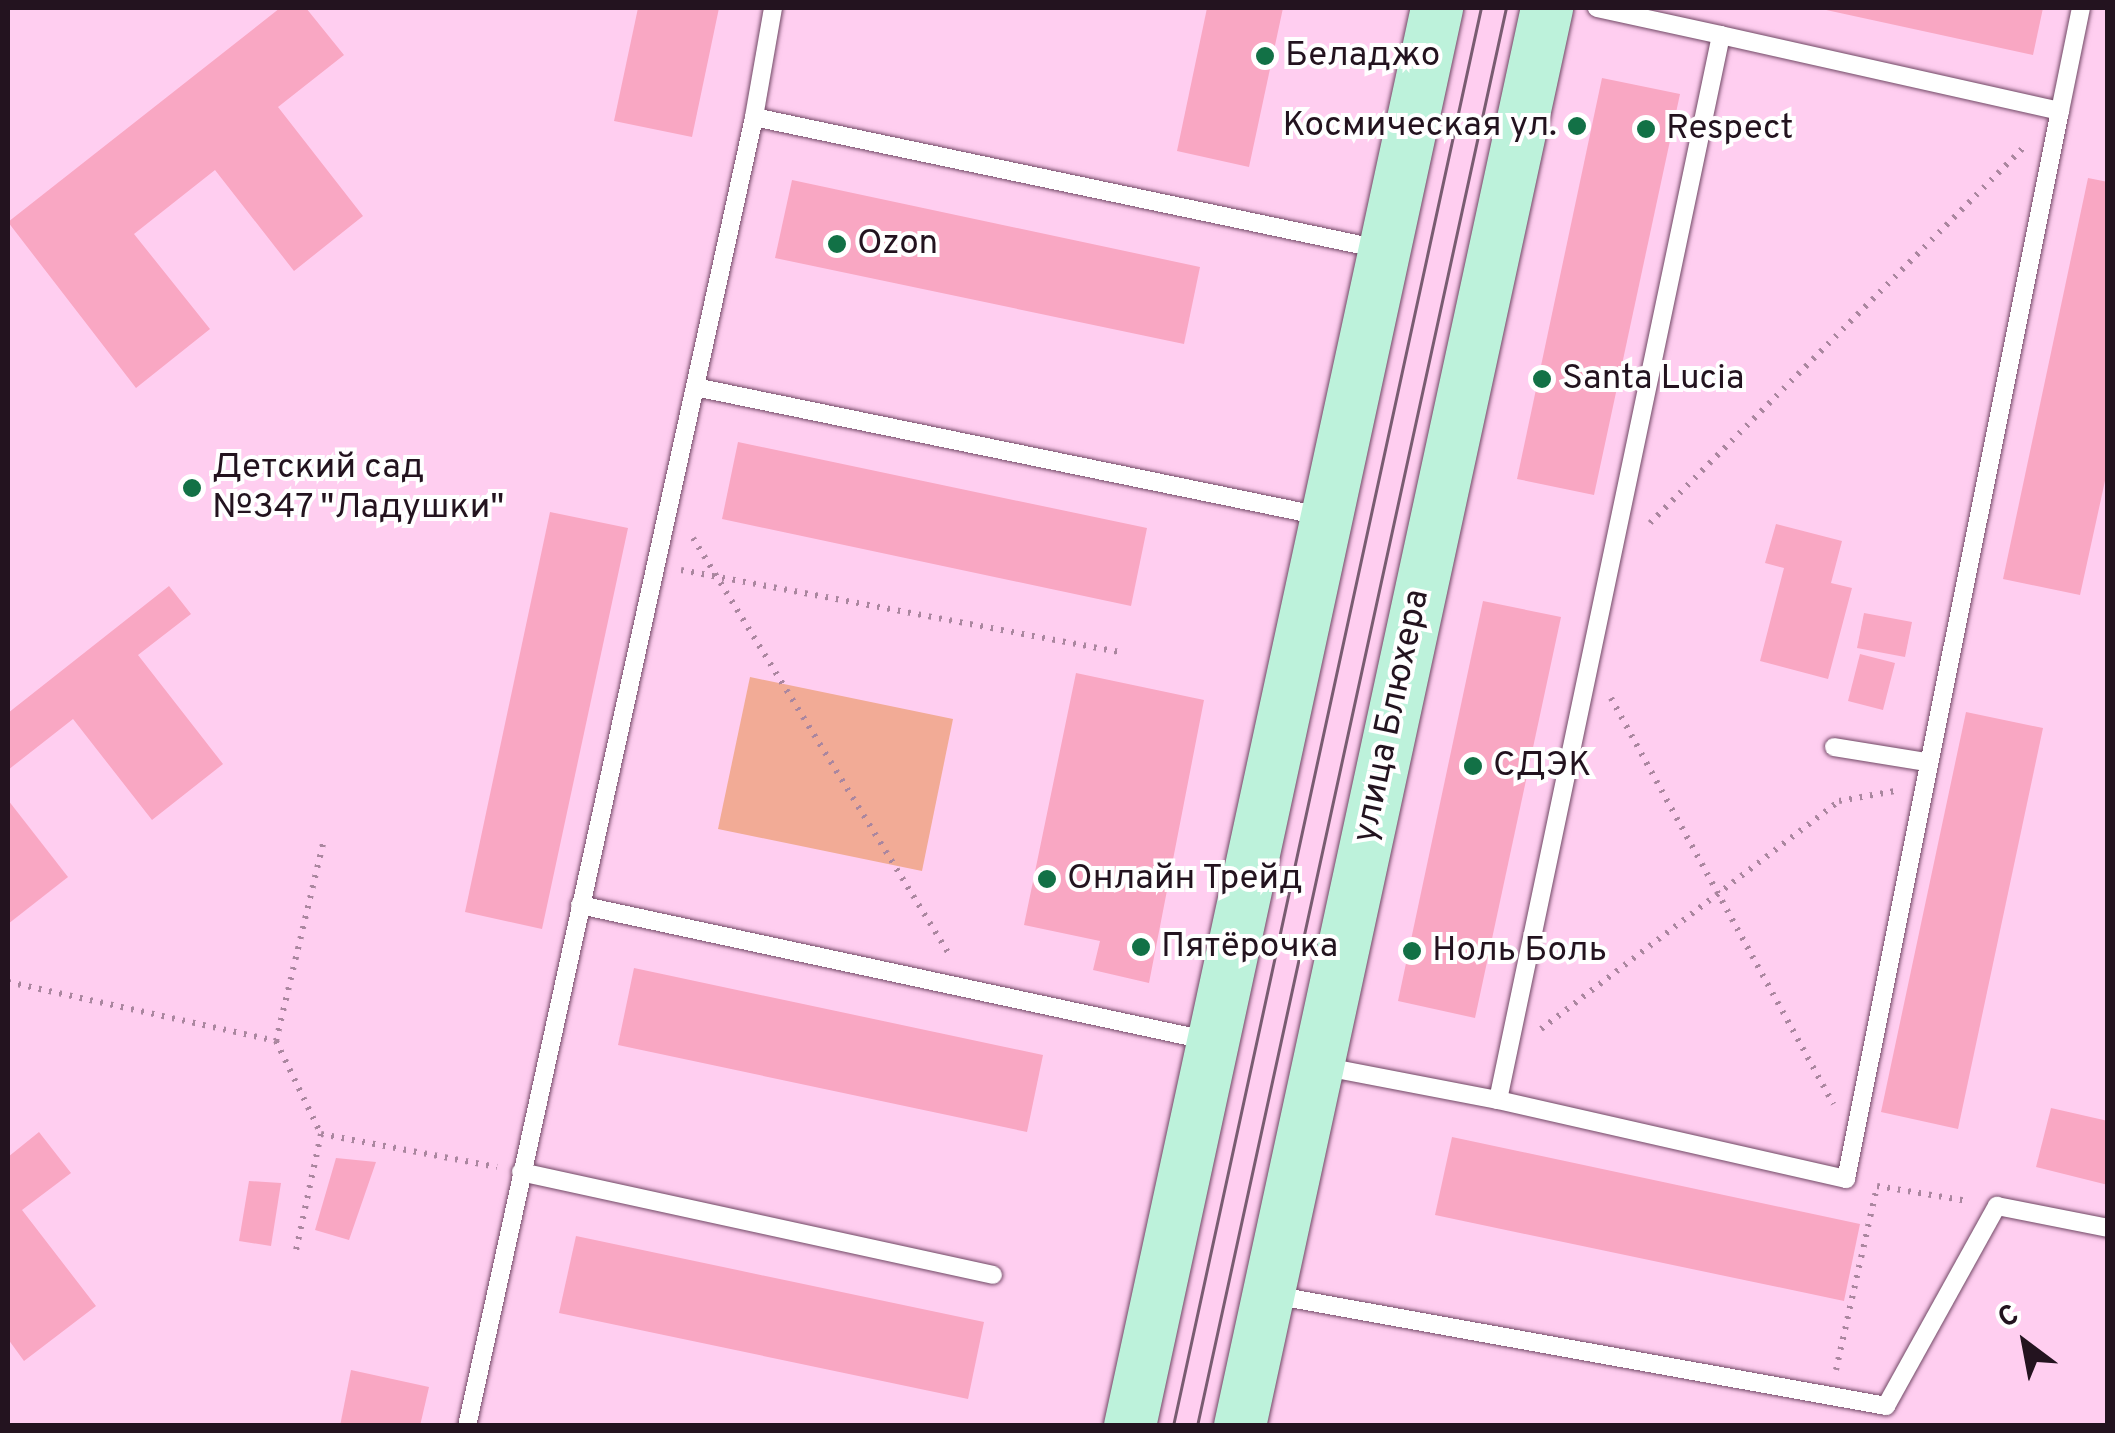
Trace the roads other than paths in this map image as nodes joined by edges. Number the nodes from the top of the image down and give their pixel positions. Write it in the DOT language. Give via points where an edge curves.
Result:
graph roads {
  1 [pos="773,8"];
  2 [pos="1437,8"];
  3 [pos="1547,8"];
  4 [pos="1597,8"];
  5 [pos="2081,8"];
  6 [pos="1721,35"];
  7 [pos="2060,111"];
  8 [pos="754,117"];
  9 [pos="1384,250"];
  10 [pos="695,387"];
  11 [pos="1326,517"];
  12 [pos="1834,747"];
  13 [pos="1926,762"];
  14 [pos="580,905"];
  15 [pos="1212,1041"];
  16 [pos="1316,1064"];
  17 [pos="1498,1100"];
  18 [pos="522,1172"];
  19 [pos="2108,1228"];
  20 [pos="993,1275"];
  21 [pos="1264,1294"];
  22 [pos="467,1426"];
  23 [pos="1130,1426"];
  24 [pos="1240,1426"];
  1 -- 8 [label="lane"];
  2 -- 9 [label="street"];
  3 -- 16 [label="street, улица Блюхера"];
  4 -- 6 [label="lane"];
  5 -- 7 [label="lane"];
  6 -- 7 [label="lane"];
  6 -- 17 [label="lane"];
  7 -- 13 [label="lane"];
  8 -- 9 [label="lane"];
  8 -- 10 [label="lane"];
  9 -- 11 [label="street"];
  10 -- 11 [label="lane"];
  10 -- 14 [label="lane"];
  11 -- 15 [label="street"];
  12 -- 13 [label="lane"];
  13 -- 17 [label="lane" via="1846,1179"];
  14 -- 15 [label="lane"];
  14 -- 18 [label="lane"];
  15 -- 23 [label="street"];
  16 -- 17 [label="lane"];
  16 -- 21 [label="street, улица Блюхера"];
  18 -- 20 [label="lane"];
  18 -- 22 [label="lane"];
  19 -- 21 [label="lane" via="1997,1206 1886,1406"];
  21 -- 24 [label="street, улица Блюхера"];
}
